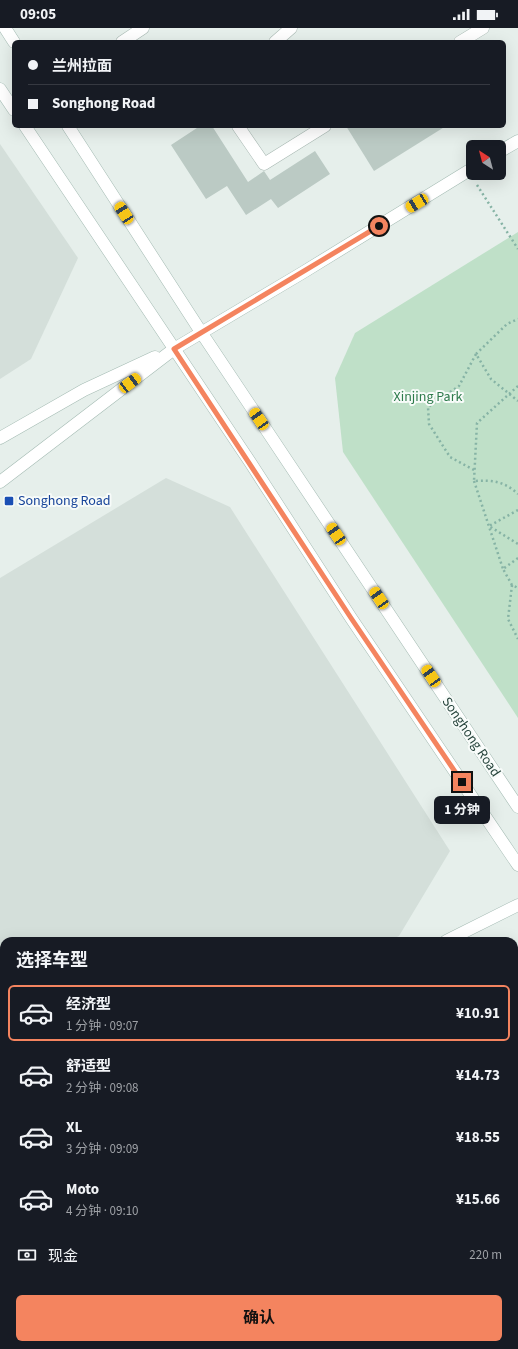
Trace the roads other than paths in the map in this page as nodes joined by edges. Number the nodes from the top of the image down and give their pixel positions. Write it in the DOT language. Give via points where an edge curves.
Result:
graph roads {
  1 [pos="6,28"];
  2 [pos="143,28"];
  3 [pos="291,28"];
  4 [pos="482,28"];
  5 [pos="13,40"];
  6 [pos="125,40"];
  7 [pos="277,40"];
  8 [pos="463,40"];
  9 [pos="0,89"];
  10 [pos="12,107"];
  11 [pos="26,128"];
  12 [pos="69,128"];
  13 [pos="239,128"];
  14 [pos="322,128"];
  15 [pos="518,140"];
  16 [pos="506,148"];
  17 [pos="466,172"];
  18 [pos="201,332"];
  19 [pos="174,349"];
  20 [pos="0,438"];
  21 [pos="0,482"];
  22 [pos="518,807"];
  23 [pos="518,865"];
  24 [pos="518,905"];
  25 [pos="454,937"];
  1 -- 5 [label="main road"];
  2 -- 6 [label="main road"];
  3 -- 7 [label="main road"];
  4 -- 8 [label="main road"];
  9 -- 10 [label="main road"];
  11 -- 19 [label="main road"];
  12 -- 18 [label="main road, Songhong Road"];
  13 -- 14 [label="main road" via="264,164"];
  15 -- 16 [label="main road"];
  17 -- 18 [label="main road"];
  18 -- 19 [label="main road"];
  18 -- 22 [label="main road, Songhong Road"];
  19 -- 20 [label="main road" via="84,390"];
  19 -- 21 [label="main road"];
  19 -- 23 [label="main road"];
  24 -- 25 [label="main road"];
}
